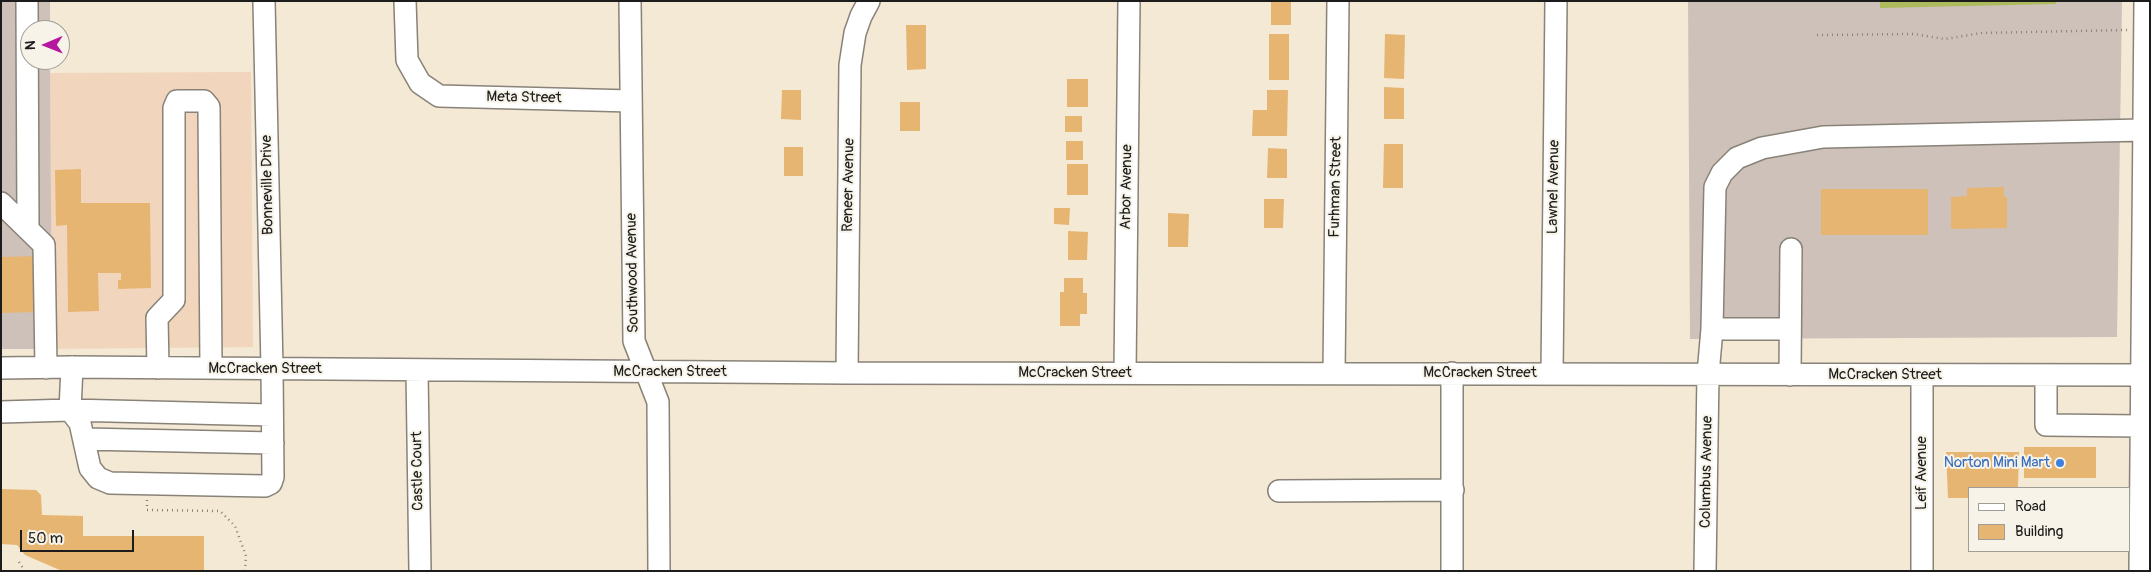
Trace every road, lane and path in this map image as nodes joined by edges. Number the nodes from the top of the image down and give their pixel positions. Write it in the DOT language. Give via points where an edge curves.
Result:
graph roads {
  1 [pos="26,1"];
  2 [pos="264,1"];
  3 [pos="405,1"];
  4 [pos="630,1"];
  5 [pos="869,1"];
  6 [pos="1129,1"];
  7 [pos="1338,1"];
  8 [pos="1556,1"];
  9 [pos="2145,1"];
  10 [pos="2127,30"];
  11 [pos="1817,35"];
  12 [pos="631,101"];
  13 [pos="2143,130"];
  14 [pos="2146,171"];
  15 [pos="1,203"];
  16 [pos="28,228"];
  17 [pos="1791,249"];
  18 [pos="1790,328"];
  19 [pos="1712,329"];
  20 [pos="72,367"];
  21 [pos="1,368"];
  22 [pos="46,368"];
  23 [pos="158,368"];
  24 [pos="211,368"];
  25 [pos="272,368"];
  26 [pos="417,371"];
  27 [pos="645,372"];
  28 [pos="847,373"];
  29 [pos="1125,373"];
  30 [pos="1334,373"];
  31 [pos="1452,373"];
  32 [pos="1552,373"];
  33 [pos="1708,374"];
  34 [pos="2145,374"];
  35 [pos="1790,375"];
  36 [pos="1922,375"];
  37 [pos="2046,375"];
  38 [pos="70,410"];
  39 [pos="1,412"];
  40 [pos="272,415"];
  41 [pos="2141,426"];
  42 [pos="85,439"];
  43 [pos="273,443"];
  44 [pos="146,484"];
  45 [pos="1453,490"];
  46 [pos="1279,491"];
  47 [pos="2135,511"];
  48 [pos="19,562"];
  49 [pos="25,571"];
  50 [pos="245,571"];
  51 [pos="420,571"];
  52 [pos="659,571"];
  53 [pos="1452,571"];
  54 [pos="1705,571"];
  55 [pos="1922,571"];
  56 [pos="2140,571"];
  1 -- 16 [label="street"];
  2 -- 25 [label="street, Bonneville Drive"];
  3 -- 12 [label="street, Meta Street" via="407,60 420,83 439,96"];
  4 -- 12 [label="street, Southwood Avenue"];
  5 -- 28 [label="street, Reneer Avenue" via="855,33 850,64"];
  6 -- 29 [label="street, Arbor Avenue"];
  7 -- 30 [label="street, Furhman Street"];
  8 -- 32 [label="street, Lawnel Avenue"];
  9 -- 13 [label="street"];
  10 -- 11 [label="path" via="1981,33 1944,39 1914,34"];
  12 -- 27 [label="street, Southwood Avenue" via="634,341"];
  13 -- 14 [label="street"];
  13 -- 19 [label="street, Columbus Avenue" via="1823,137 1762,148 1737,158 1722,173 1715,187"];
  14 -- 34 [label="street"];
  15 -- 16 [label="street"];
  16 -- 22 [label="street" via="44,246"];
  17 -- 18 [label="street"];
  18 -- 19 [label="street"];
  18 -- 35 [label="street"];
  19 -- 33 [label="street, Columbus Avenue"];
  20 -- 22 [label="street, McCracken Street"];
  20 -- 23 [label="street, McCracken Street"];
  20 -- 38 [label="street"];
  21 -- 22 [label="street, McCracken Street"];
  23 -- 24 [label="street, McCracken Street"];
  23 -- 24 [label="street" via="157,318 174,300 174,108 177,101 204,101 209,107"];
  24 -- 25 [label="street, McCracken Street"];
  25 -- 26 [label="street, McCracken Street"];
  25 -- 40 [label="street, Bonneville Drive"];
  26 -- 27 [label="street, McCracken Street"];
  26 -- 51 [label="street, Castle Court"];
  27 -- 28 [label="street, McCracken Street"];
  27 -- 52 [label="street, Southwood Avenue" via="658,402"];
  28 -- 29 [label="street, McCracken Street"];
  29 -- 30 [label="street, McCracken Street"];
  30 -- 31 [label="street, McCracken Street"];
  31 -- 32 [label="street, McCracken Street"];
  31 -- 45 [label="street"];
  32 -- 33 [label="street, McCracken Street"];
  33 -- 35 [label="street, McCracken Street"];
  33 -- 54 [label="street, Columbus Avenue"];
  34 -- 37 [label="street, McCracken Street"];
  34 -- 41 [label="street"];
  35 -- 36 [label="street, McCracken Street"];
  36 -- 37 [label="street, McCracken Street"];
  36 -- 55 [label="street, Leif Avenue"];
  37 -- 41 [label="street" via="2046,425"];
  38 -- 39 [label="street"];
  38 -- 40 [label="street"];
  38 -- 42 [label="street, Bonneville Drive" via="80,423"];
  40 -- 43 [label="street, Bonneville Drive"];
  41 -- 47 [label="street"];
  42 -- 43 [label="street"];
  42 -- 44 [label="street, Bonneville Drive" via="90,468 98,478 110,483"];
  43 -- 44 [label="street, Bonneville Drive" via="273,477 265,486"];
  44 -- 50 [label="path" via="147,510 220,511 235,526 246,556"];
  45 -- 46 [label="street"];
  45 -- 53 [label="street"];
  47 -- 56 [label="street"];
  48 -- 49 [label="path"];
}
